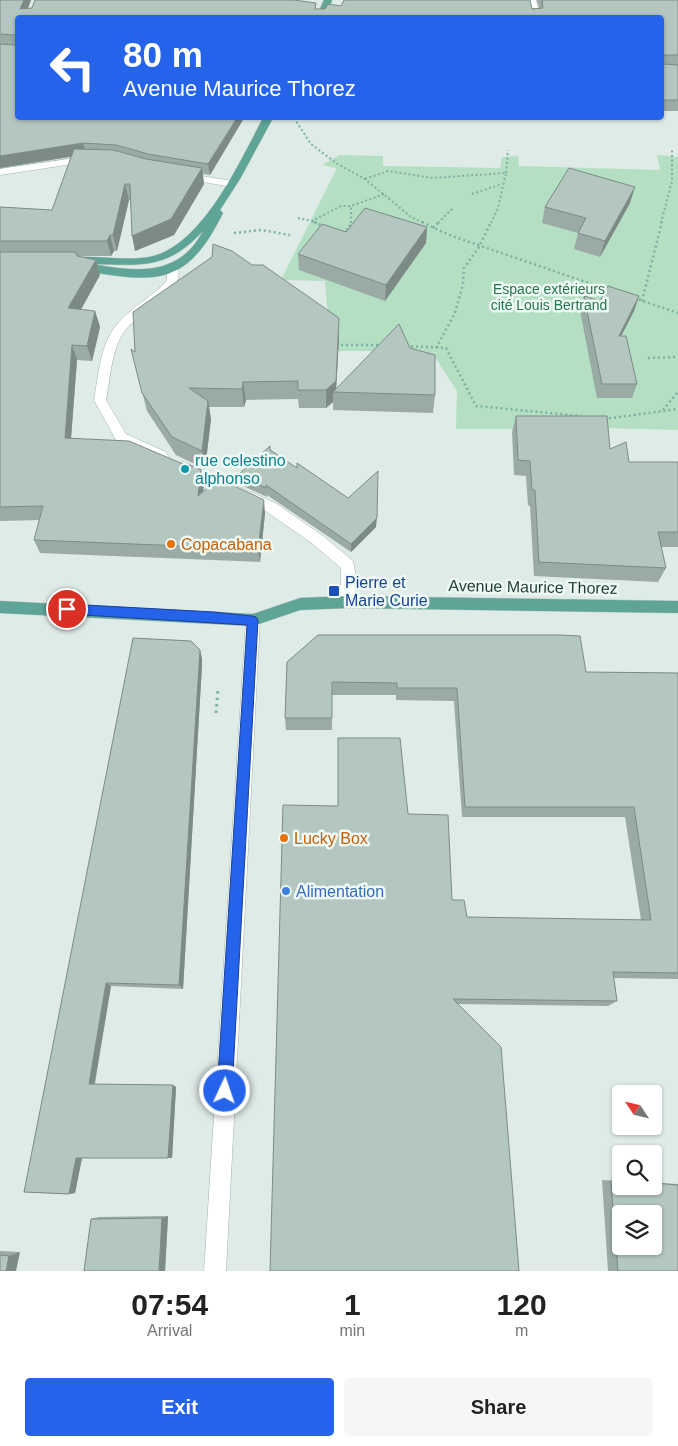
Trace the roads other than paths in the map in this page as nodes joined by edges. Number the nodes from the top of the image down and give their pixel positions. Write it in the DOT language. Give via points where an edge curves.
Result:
graph roads {
  1 [pos="328,0"];
  2 [pos="532,0"];
  3 [pos="321,15"];
  4 [pos="535,15"];
  5 [pos="267,120"];
  6 [pos="100,159"];
  7 [pos="0,172"];
  8 [pos="177,175"];
  9 [pos="232,184"];
  10 [pos="226,194"];
  11 [pos="173,269"];
  12 [pos="348,602"];
  13 [pos="0,607"];
  14 [pos="678,607"];
  15 [pos="252,620"];
  16 [pos="215,1271"];
  1 -- 3 [label="main road"];
  2 -- 4 [label="street"];
  5 -- 9 [label="main road"];
  6 -- 7 [label="street"];
  8 -- 9 [label="street"];
  9 -- 10 [label="main road"];
  10 -- 11 [label="main road" via="205,241 194,254"];
  10 -- 11 [label="main road" via="192,238 168,255 142,262 67,263 128,274"];
  11 -- 12 [label="street" via="172,281 134,313 112,343 100,400 121,437 272,508 341,559 348,565"];
  12 -- 14 [label="main road, Avenue Maurice Thorez"];
  12 -- 15 [label="main road, Avenue Maurice Thorez" via="300,604"];
  13 -- 15 [label="main road, Avenue Maurice Thorez"];
  15 -- 16 [label="street"];
}
